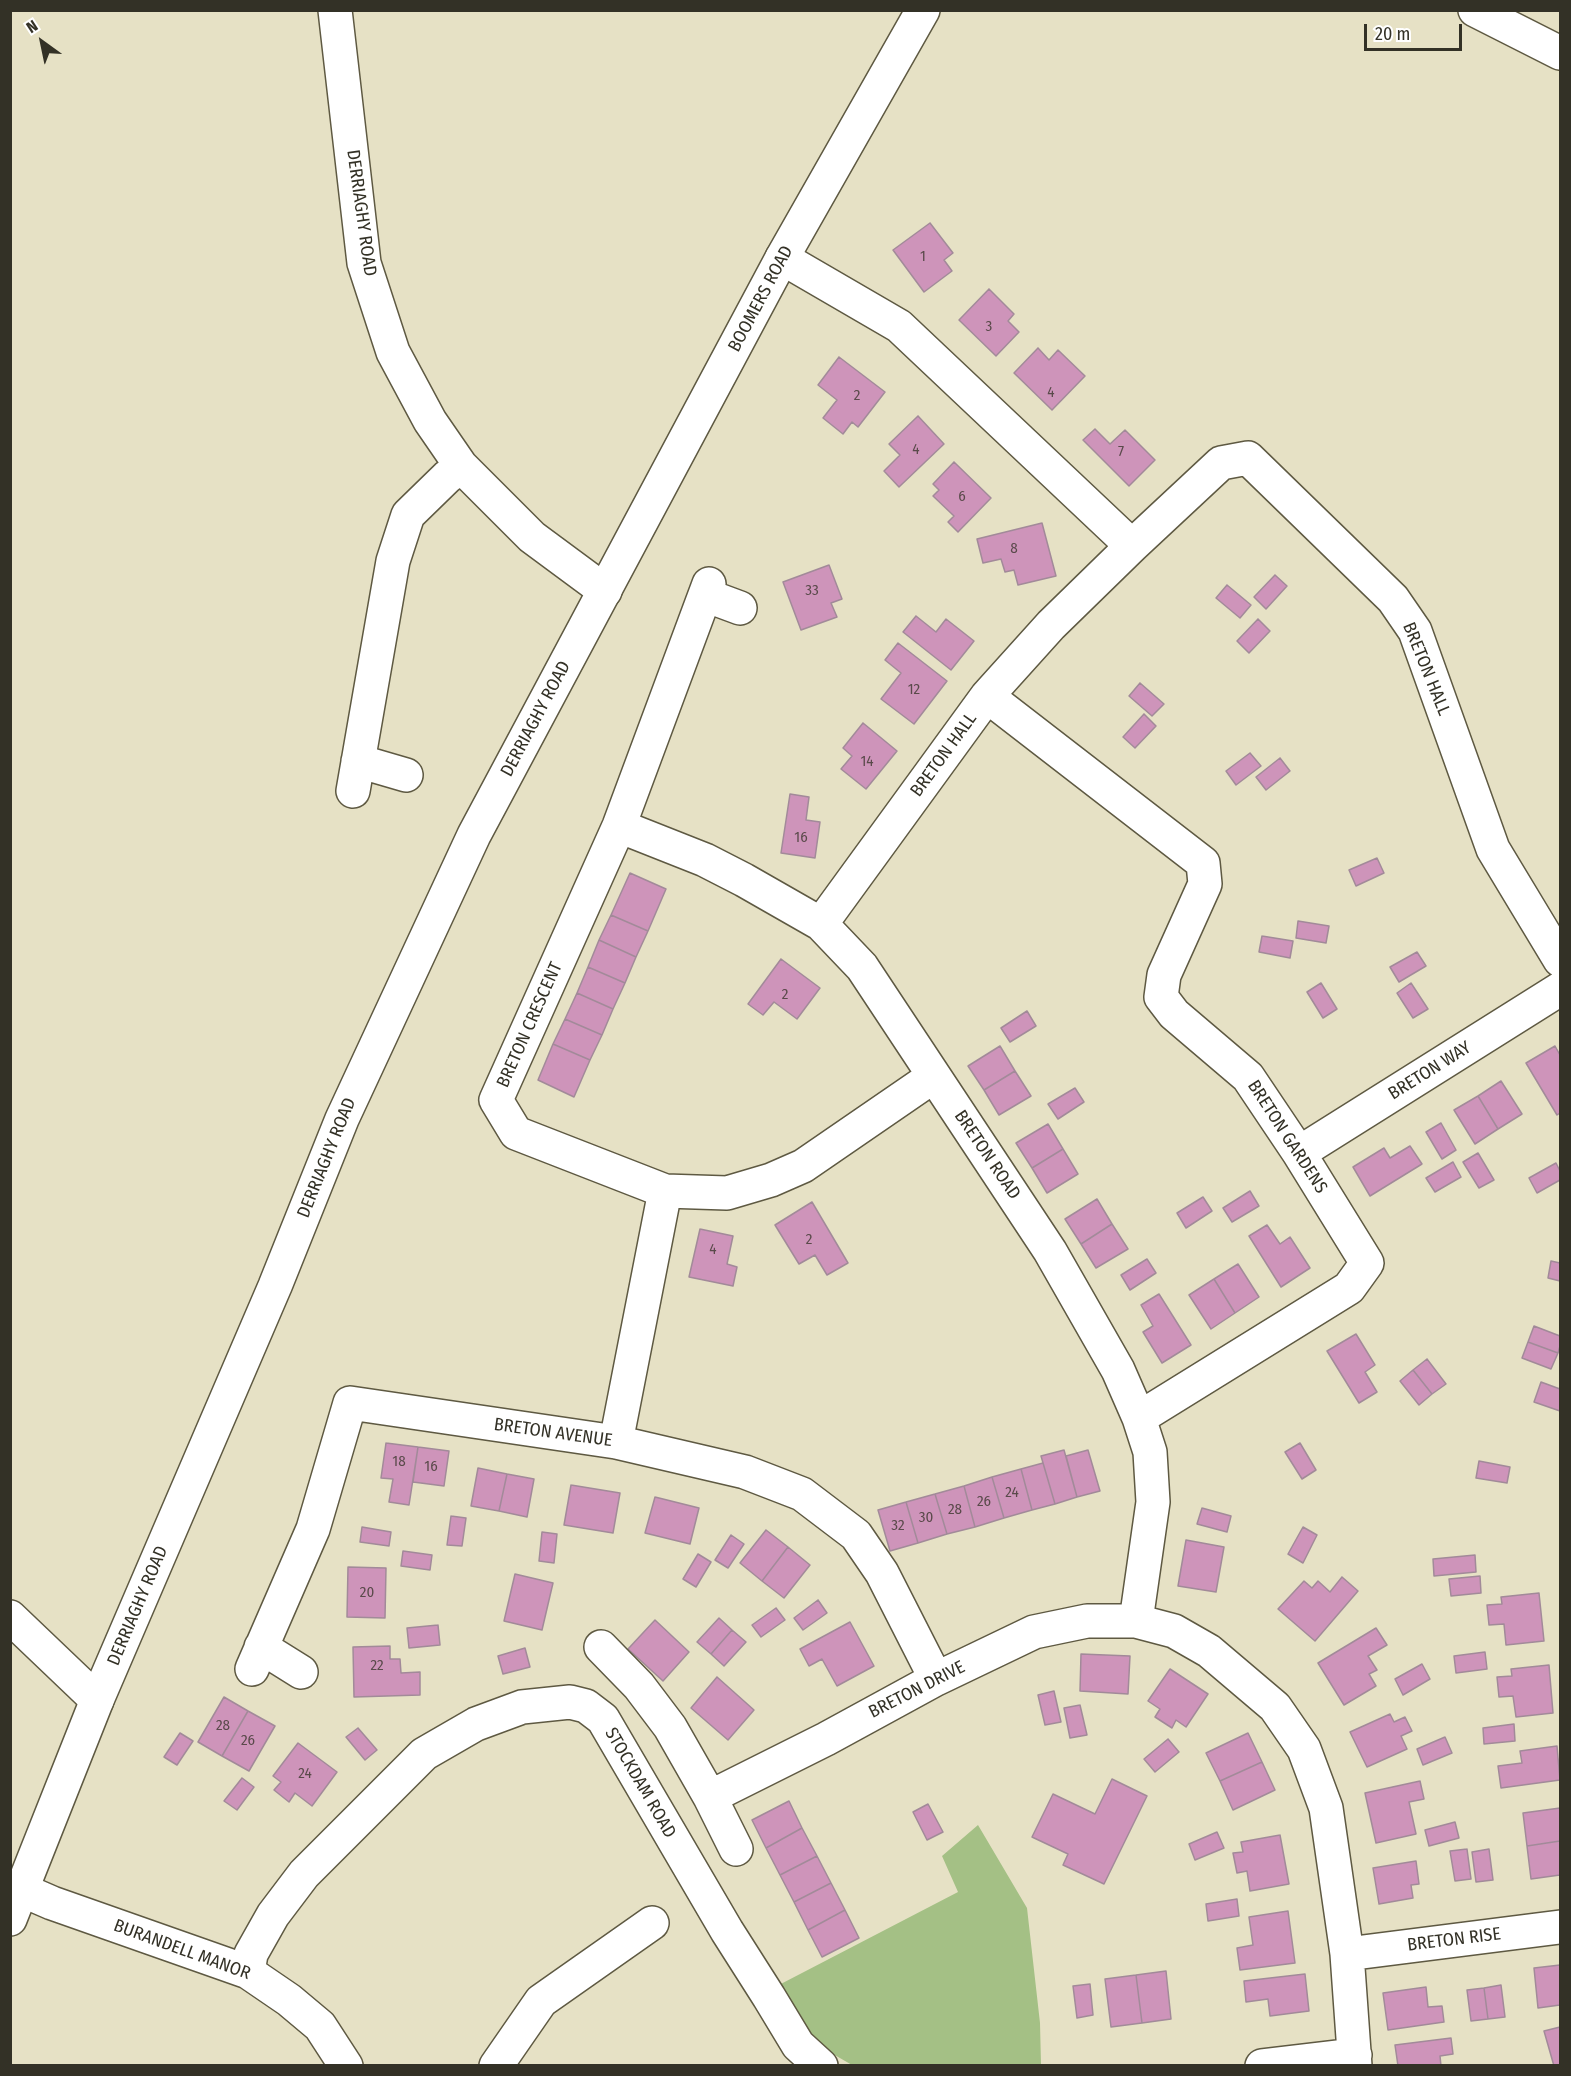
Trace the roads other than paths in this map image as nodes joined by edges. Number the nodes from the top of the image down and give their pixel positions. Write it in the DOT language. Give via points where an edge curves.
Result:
graph roads {
  1 [pos="334,10"];
  2 [pos="923,10"];
  3 [pos="1475,10"];
  4 [pos="1560,53"];
  5 [pos="782,258"];
  6 [pos="460,466"];
  7 [pos="1132,546"];
  8 [pos="605,591"];
  9 [pos="740,608"];
  10 [pos="987,696"];
  11 [pos="406,775"];
  12 [pos="619,826"];
  13 [pos="821,924"];
  14 [pos="1560,960"];
  15 [pos="1560,989"];
  16 [pos="934,1076"];
  17 [pos="1299,1153"];
  18 [pos="665,1191"];
  19 [pos="1138,1418"];
  20 [pos="616,1442"];
  21 [pos="10,1617"];
  22 [pos="1136,1621"];
  23 [pos="601,1647"];
  24 [pos="302,1672"];
  25 [pos="936,1679"];
  26 [pos="98,1700"];
  27 [pos="710,1797"];
  28 [pos="736,1849"];
  29 [pos="16,1905"];
  30 [pos="652,1923"];
  31 [pos="1560,1927"];
  32 [pos="1347,1954"];
  33 [pos="248,1972"];
  34 [pos="1355,2060"];
  35 [pos="346,2066"];
  36 [pos="496,2066"];
  37 [pos="821,2066"];
  38 [pos="1262,2066"];
  1 -- 6 [label="street, DERRIAGHY ROAD" via="364,263 393,352 430,421"];
  2 -- 5 [label="street, BOOMERS ROAD"];
  3 -- 4 [label="street"];
  5 -- 7 [label="street" via="899,326"];
  5 -- 8 [label="street, BOOMERS ROAD"];
  6 -- 8 [label="street, DERRIAGHY ROAD" via="532,537"];
  6 -- 11 [label="street" via="408,515 393,561 356,776"];
  7 -- 10 [label="street, BRETON HALL" via="1051,625"];
  7 -- 14 [label="street, BRETON HALL" via="1221,463 1248,458 1265,474 1393,599 1415,631 1493,849"];
  8 -- 26 [label="street, DERRIAGHY ROAD" via="474,835 347,1108"];
  9 -- 12 [label="street, BRETON CRESCENT" via="707,590"];
  10 -- 13 [label="street, BRETON HALL"];
  10 -- 17 [label="street, BRETON GARDENS" via="1203,863 1205,884 1164,975 1161,997 1174,1014 1248,1077"];
  12 -- 13 [label="street, BRETON ROAD" via="705,860"];
  12 -- 18 [label="street, BRETON CRESCENT" via="496,1100 516,1133"];
  13 -- 16 [label="street, BRETON ROAD" via="862,968"];
  15 -- 17 [label="street, BRETON WAY"];
  16 -- 18 [label="street, BRETON CRESCENT" via="803,1166 771,1180 727,1193"];
  16 -- 19 [label="street, BRETON ROAD" via="1050,1251 1118,1370"];
  17 -- 19 [label="street, BRETON GARDENS" via="1367,1263 1349,1288"];
  18 -- 20 [label="street"];
  19 -- 22 [label="street, BRETON ROAD" via="1150,1452 1153,1502"];
  20 -- 24 [label="street, BRETON AVENUE" via="350,1403 313,1530 256,1658"];
  20 -- 25 [label="street, BRETON AVENUE" via="745,1472 802,1494 856,1535 882,1573"];
  21 -- 26 [label="street"];
  22 -- 25 [label="street, BRETON DRIVE" via="1087,1621 1034,1632"];
  22 -- 32 [label="street, BRETON DRIVE" via="1174,1630 1209,1651 1275,1707 1304,1749 1326,1808"];
  23 -- 27 [label="street" via="670,1726"];
  25 -- 27 [label="street, BRETON DRIVE"];
  26 -- 29 [label="street, DERRIAGHY ROAD"];
  27 -- 28 [label="street"];
  29 -- 33 [label="street, BURANDELL MANOR" via="63,1907"];
  30 -- 36 [label="street" via="541,2001"];
  31 -- 32 [label="street, BRETON RISE"];
  32 -- 34 [label="street, BRETON DRIVE"];
  33 -- 35 [label="street, BURANDELL MANOR" via="320,2026"];
  33 -- 37 [label="street, STOCKDAM ROAD" via="251,1954 267,1925 303,1874 424,1754 476,1724 522,1707 570,1702 586,1706 603,1719 798,2045"];
  34 -- 38 [label="street"];
}
